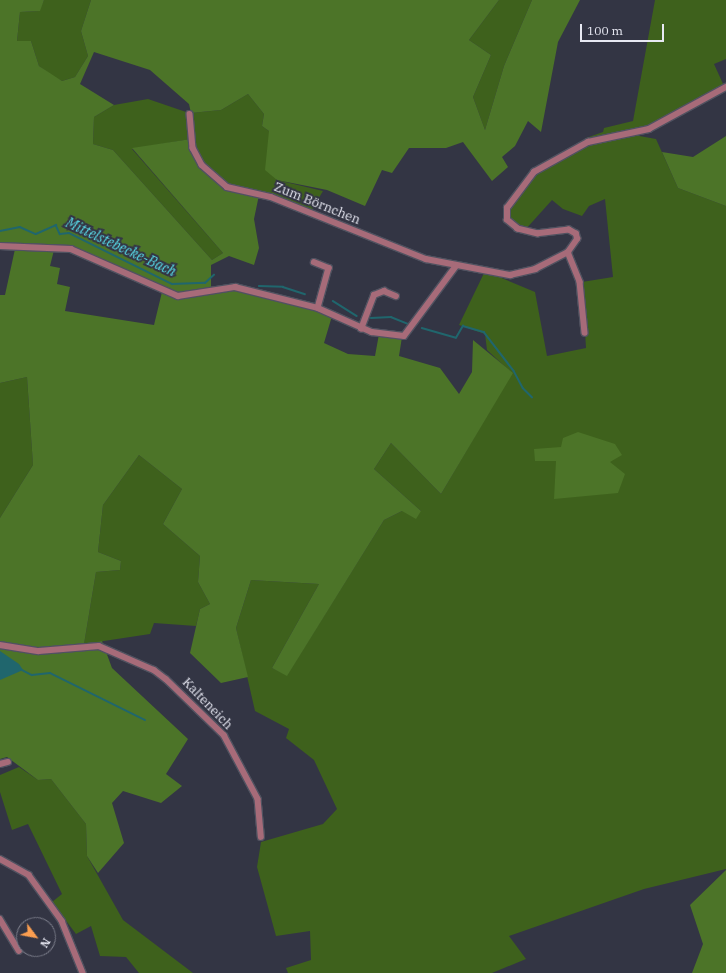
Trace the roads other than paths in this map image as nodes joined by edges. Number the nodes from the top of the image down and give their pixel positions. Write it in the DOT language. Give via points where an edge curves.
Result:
graph roads {
  1 [pos="726,87"];
  2 [pos="190,114"];
  3 [pos="0,246"];
  4 [pos="568,252"];
  5 [pos="314,262"];
  6 [pos="456,266"];
  7 [pos="396,296"];
  8 [pos="318,308"];
  9 [pos="361,328"];
  10 [pos="585,333"];
  11 [pos="0,645"];
  12 [pos="8,762"];
  13 [pos="0,764"];
  14 [pos="261,837"];
  15 [pos="0,859"];
  16 [pos="0,919"];
  17 [pos="16,946"];
  18 [pos="83,973"];
  1 -- 4 [label="street" via="649,128 588,142 541,167 507,208 506,220 518,229 538,234 573,231 577,239"];
  2 -- 6 [label="street, Zum Börnchen" via="193,148 202,165 227,187 271,197 426,259"];
  3 -- 8 [label="street" via="71,249 178,296 231,286"];
  4 -- 6 [label="street, Zum Börnchen" via="522,273 498,273 465,264"];
  4 -- 10 [label="street" via="580,282"];
  5 -- 8 [label="street" via="329,268"];
  6 -- 9 [label="street" via="404,336"];
  7 -- 9 [label="street" via="384,291 374,295"];
  8 -- 9 [label="street"];
  11 -- 14 [label="street, Kalteneich" via="39,651 99,646 154,670 224,735 258,799"];
  12 -- 13 [label="street"];
  15 -- 18 [label="street" via="29,875 62,921"];
  16 -- 17 [label="street"];
}
